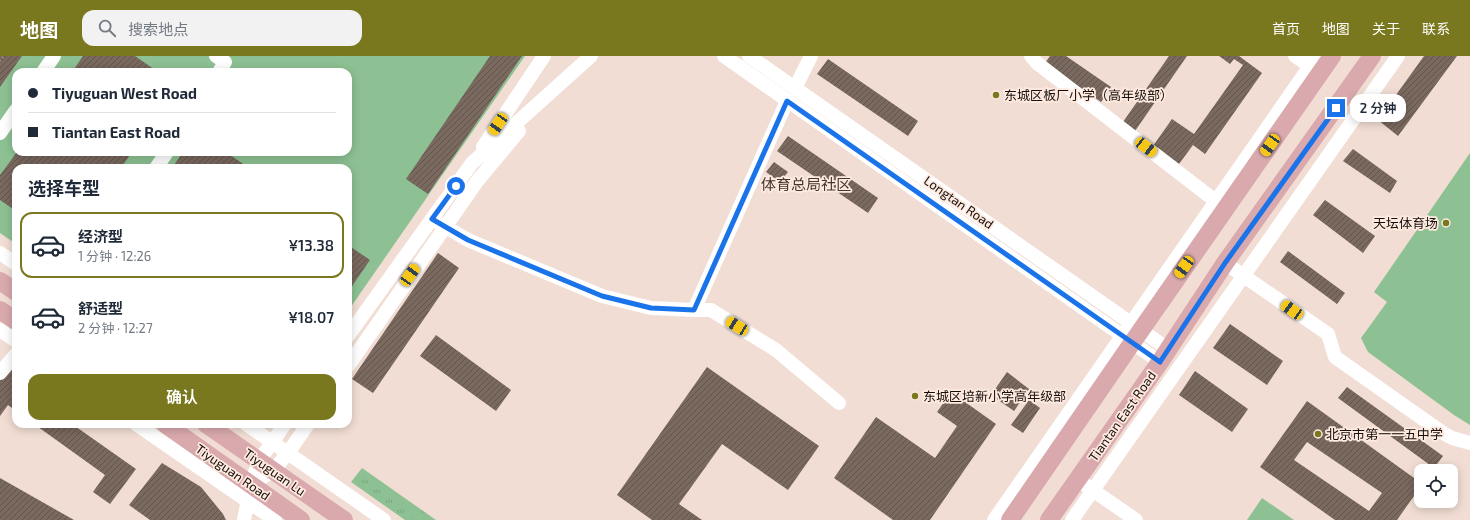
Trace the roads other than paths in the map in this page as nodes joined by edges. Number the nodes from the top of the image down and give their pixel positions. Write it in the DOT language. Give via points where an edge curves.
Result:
graph roads {
  1 [pos="54,56"];
  2 [pos="216,56"];
  3 [pos="544,56"];
  4 [pos="592,56"];
  5 [pos="724,56"];
  6 [pos="749,56"];
  7 [pos="811,56"];
  8 [pos="1031,56"];
  9 [pos="1295,56"];
  10 [pos="1332,56"];
  11 [pos="1372,56"];
  12 [pos="1398,56"];
  13 [pos="1313,61"];
  14 [pos="46,68"];
  15 [pos="221,68"];
  16 [pos="795,88"];
  17 [pos="553,92"];
  18 [pos="787,101"];
  19 [pos="12,116"];
  20 [pos="0,133"];
  21 [pos="472,163"];
  22 [pos="1221,205"];
  23 [pos="438,223"];
  24 [pos="0,253"];
  25 [pos="12,261"];
  26 [pos="1225,263"];
  27 [pos="1244,276"];
  28 [pos="0,281"];
  29 [pos="12,289"];
  30 [pos="0,310"];
  31 [pos="694,310"];
  32 [pos="12,318"];
  33 [pos="0,330"];
  34 [pos="352,331"];
  35 [pos="1131,333"];
  36 [pos="12,338"];
  37 [pos="1164,355"];
  38 [pos="12,359"];
  39 [pos="352,360"];
  40 [pos="0,373"];
  41 [pos="839,403"];
  42 [pos="143,428"];
  43 [pos="170,428"];
  44 [pos="212,428"];
  45 [pos="252,428"];
  46 [pos="282,428"];
  47 [pos="305,428"];
  48 [pos="272,442"];
  49 [pos="1470,443"];
  50 [pos="288,453"];
  51 [pos="266,466"];
  52 [pos="1078,480"];
  53 [pos="1093,490"];
  54 [pos="249,493"];
  55 [pos="244,520"];
  56 [pos="275,520"];
  57 [pos="301,520"];
  58 [pos="344,520"];
  59 [pos="384,520"];
  60 [pos="994,520"];
  61 [pos="1010,520"];
  62 [pos="1049,520"];
  63 [pos="1072,520"];
  64 [pos="1136,520"];
  1 -- 14 [label="street"];
  2 -- 15 [label="street" via="225,62"];
  3 -- 21 [label="street"];
  4 -- 17 [label="street"];
  5 -- 18 [label="street, Longtan Road"];
  6 -- 16 [label="street, Longtan Road"];
  7 -- 16 [label="street"];
  8 -- 22 [label="street"];
  9 -- 13 [label="street"];
  10 -- 22 [label="main road"];
  11 -- 26 [label="main road, Tiantan East Road"];
  12 -- 27 [label="street"];
  13 -- 22 [label="street"];
  16 -- 35 [label="street, Longtan Road"];
  17 -- 21 [label="street"];
  17 -- 23 [label="street"];
  18 -- 31 [label="street"];
  18 -- 35 [label="street, Longtan Road"];
  19 -- 20 [label="street"];
  21 -- 23 [label="street"];
  22 -- 35 [label="main road"];
  23 -- 31 [label="street" via="468,240 602,296 651,308"];
  23 -- 34 [label="street"];
  23 -- 39 [label="street"];
  24 -- 25 [label="street"];
  26 -- 27 [label="street"];
  26 -- 37 [label="main road, Tiantan East Road"];
  27 -- 49 [label="street" via="1328,334 1335,357 1443,433"];
  27 -- 53 [label="street"];
  28 -- 29 [label="main road"];
  30 -- 32 [label="main road"];
  31 -- 41 [label="street" via="711,310 776,350"];
  33 -- 36 [label="street"];
  35 -- 37 [label="street, Longtan Road"];
  35 -- 60 [label="street"];
  35 -- 61 [label="main road"];
  37 -- 52 [label="main road, Tiantan East Road"];
  38 -- 40 [label="street"];
  42 -- 54 [label="street"];
  43 -- 54 [label="main road, Tiyuguan Road"];
  44 -- 51 [label="main road, Tiyuguan Lu"];
  45 -- 48 [label="street"];
  46 -- 48 [label="street"];
  47 -- 50 [label="street"];
  48 -- 50 [label="street"];
  48 -- 51 [label="street"];
  50 -- 51 [label="street"];
  50 -- 59 [label="street"];
  51 -- 54 [label="street"];
  51 -- 58 [label="main road, Tiyuguan Lu"];
  52 -- 53 [label="street"];
  52 -- 62 [label="main road, Tiantan East Road"];
  53 -- 63 [label="street"];
  53 -- 64 [label="street"];
  54 -- 55 [label="street"];
  54 -- 56 [label="street"];
  54 -- 57 [label="main road, Tiyuguan Road"];
}
